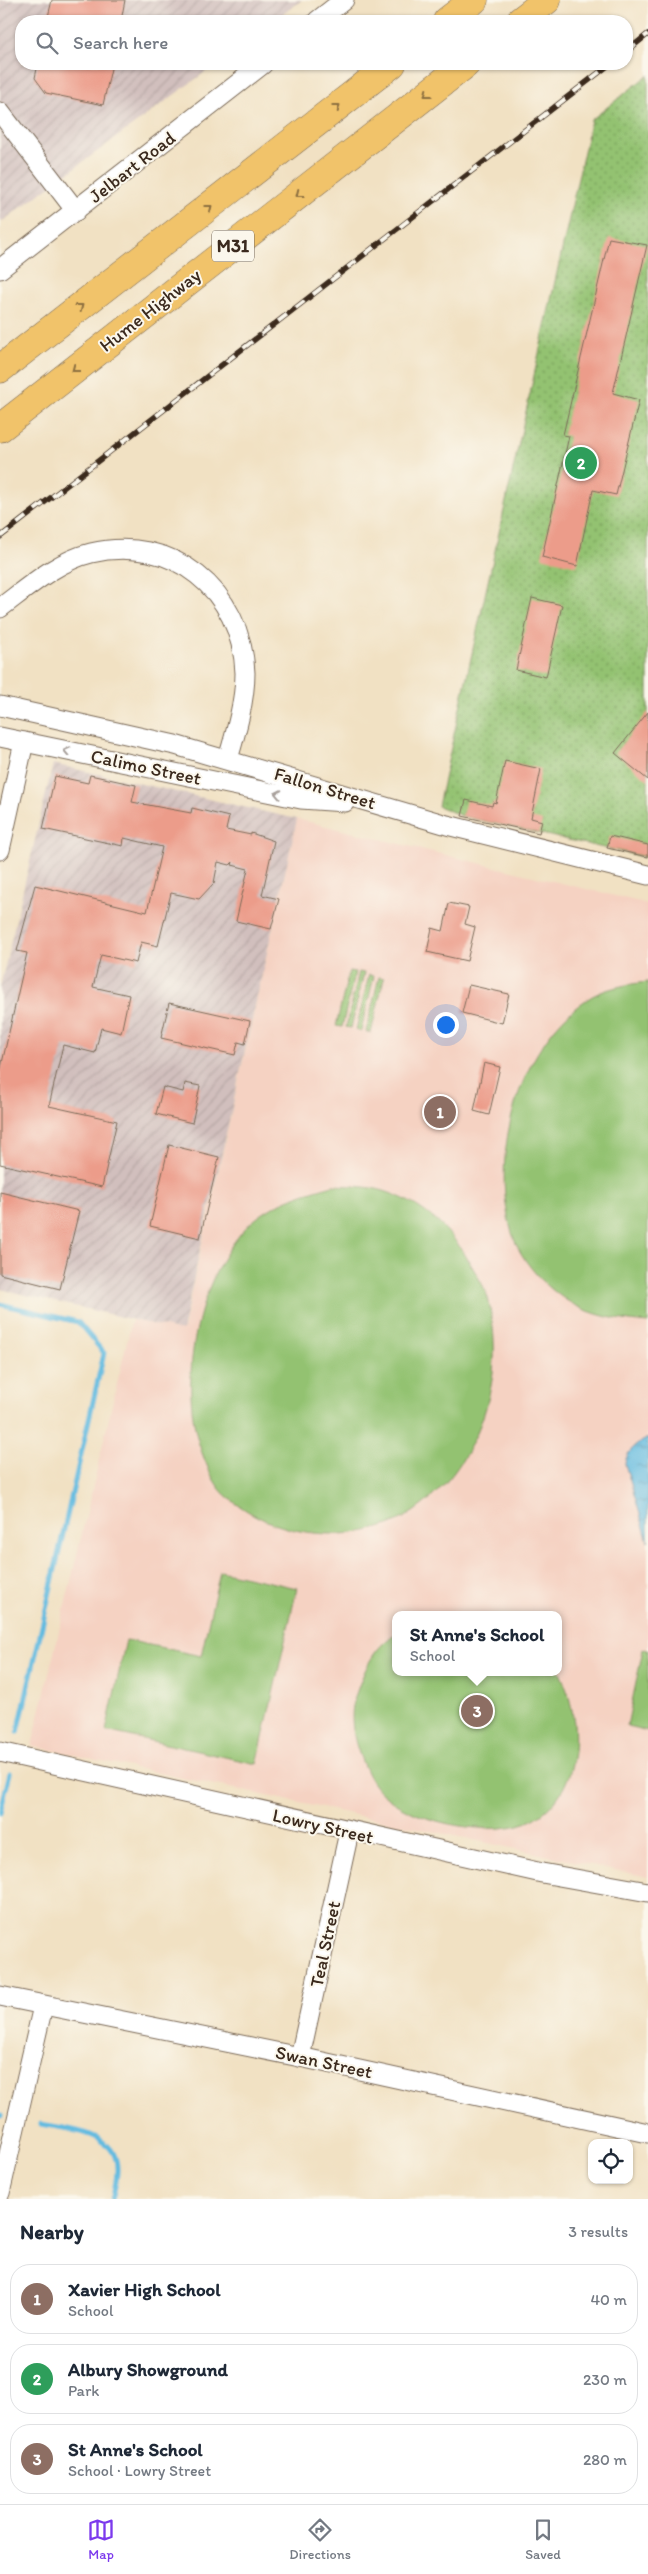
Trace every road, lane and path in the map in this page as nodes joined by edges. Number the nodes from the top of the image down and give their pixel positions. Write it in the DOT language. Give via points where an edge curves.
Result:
graph roads {
  1 [pos="344,0"];
  2 [pos="474,0"];
  3 [pos="547,0"];
  4 [pos="325,15"];
  5 [pos="455,15"];
  6 [pos="528,15"];
  7 [pos="255,70"];
  8 [pos="384,70"];
  9 [pos="458,70"];
  10 [pos="0,112"];
  11 [pos="76,211"];
  12 [pos="0,269"];
  13 [pos="0,369"];
  14 [pos="0,428"];
  15 [pos="0,608"];
  16 [pos="0,706"];
  17 [pos="0,737"];
  18 [pos="24,742"];
  19 [pos="228,759"];
  20 [pos="378,804"];
  21 [pos="0,850"];
  22 [pos="648,875"];
  23 [pos="0,1752"];
  24 [pos="350,1832"];
  25 [pos="648,1892"];
  26 [pos="0,1996"];
  27 [pos="44,2006"];
  28 [pos="300,2057"];
  29 [pos="648,2133"];
  30 [pos="0,2193"];
  1 -- 4 [label="street"];
  2 -- 5 [label="highway"];
  3 -- 6 [label="highway"];
  7 -- 11 [label="street, Jelbart Road"];
  13 -- 8 [label="highway, M31, one-way"];
  9 -- 14 [label="highway, Hume Highway / M31, one-way"];
  10 -- 11 [label="street"];
  11 -- 12 [label="street, Jelbart Road"];
  15 -- 19 [label="street" via="58,567 90,553 120,549 155,553 198,575 222,598 235,625 243,656 244,690"];
  16 -- 19 [label="street, Fallon Street"];
  17 -- 18 [label="street, Calimo Street"];
  20 -- 18 [label="street, Calimo Street, one-way" via="301,798"];
  18 -- 21 [label="street"];
  19 -- 20 [label="street, Fallon Street"];
  20 -- 22 [label="street, Fallon Street" via="474,833"];
  23 -- 24 [label="street, Lowry Street"];
  24 -- 25 [label="street, Lowry Street" via="542,1874"];
  24 -- 28 [label="street, Teal Street"];
  26 -- 27 [label="street, Swan Street"];
  27 -- 28 [label="street, Swan Street"];
  27 -- 30 [label="street"];
  28 -- 29 [label="street, Swan Street"];
}
